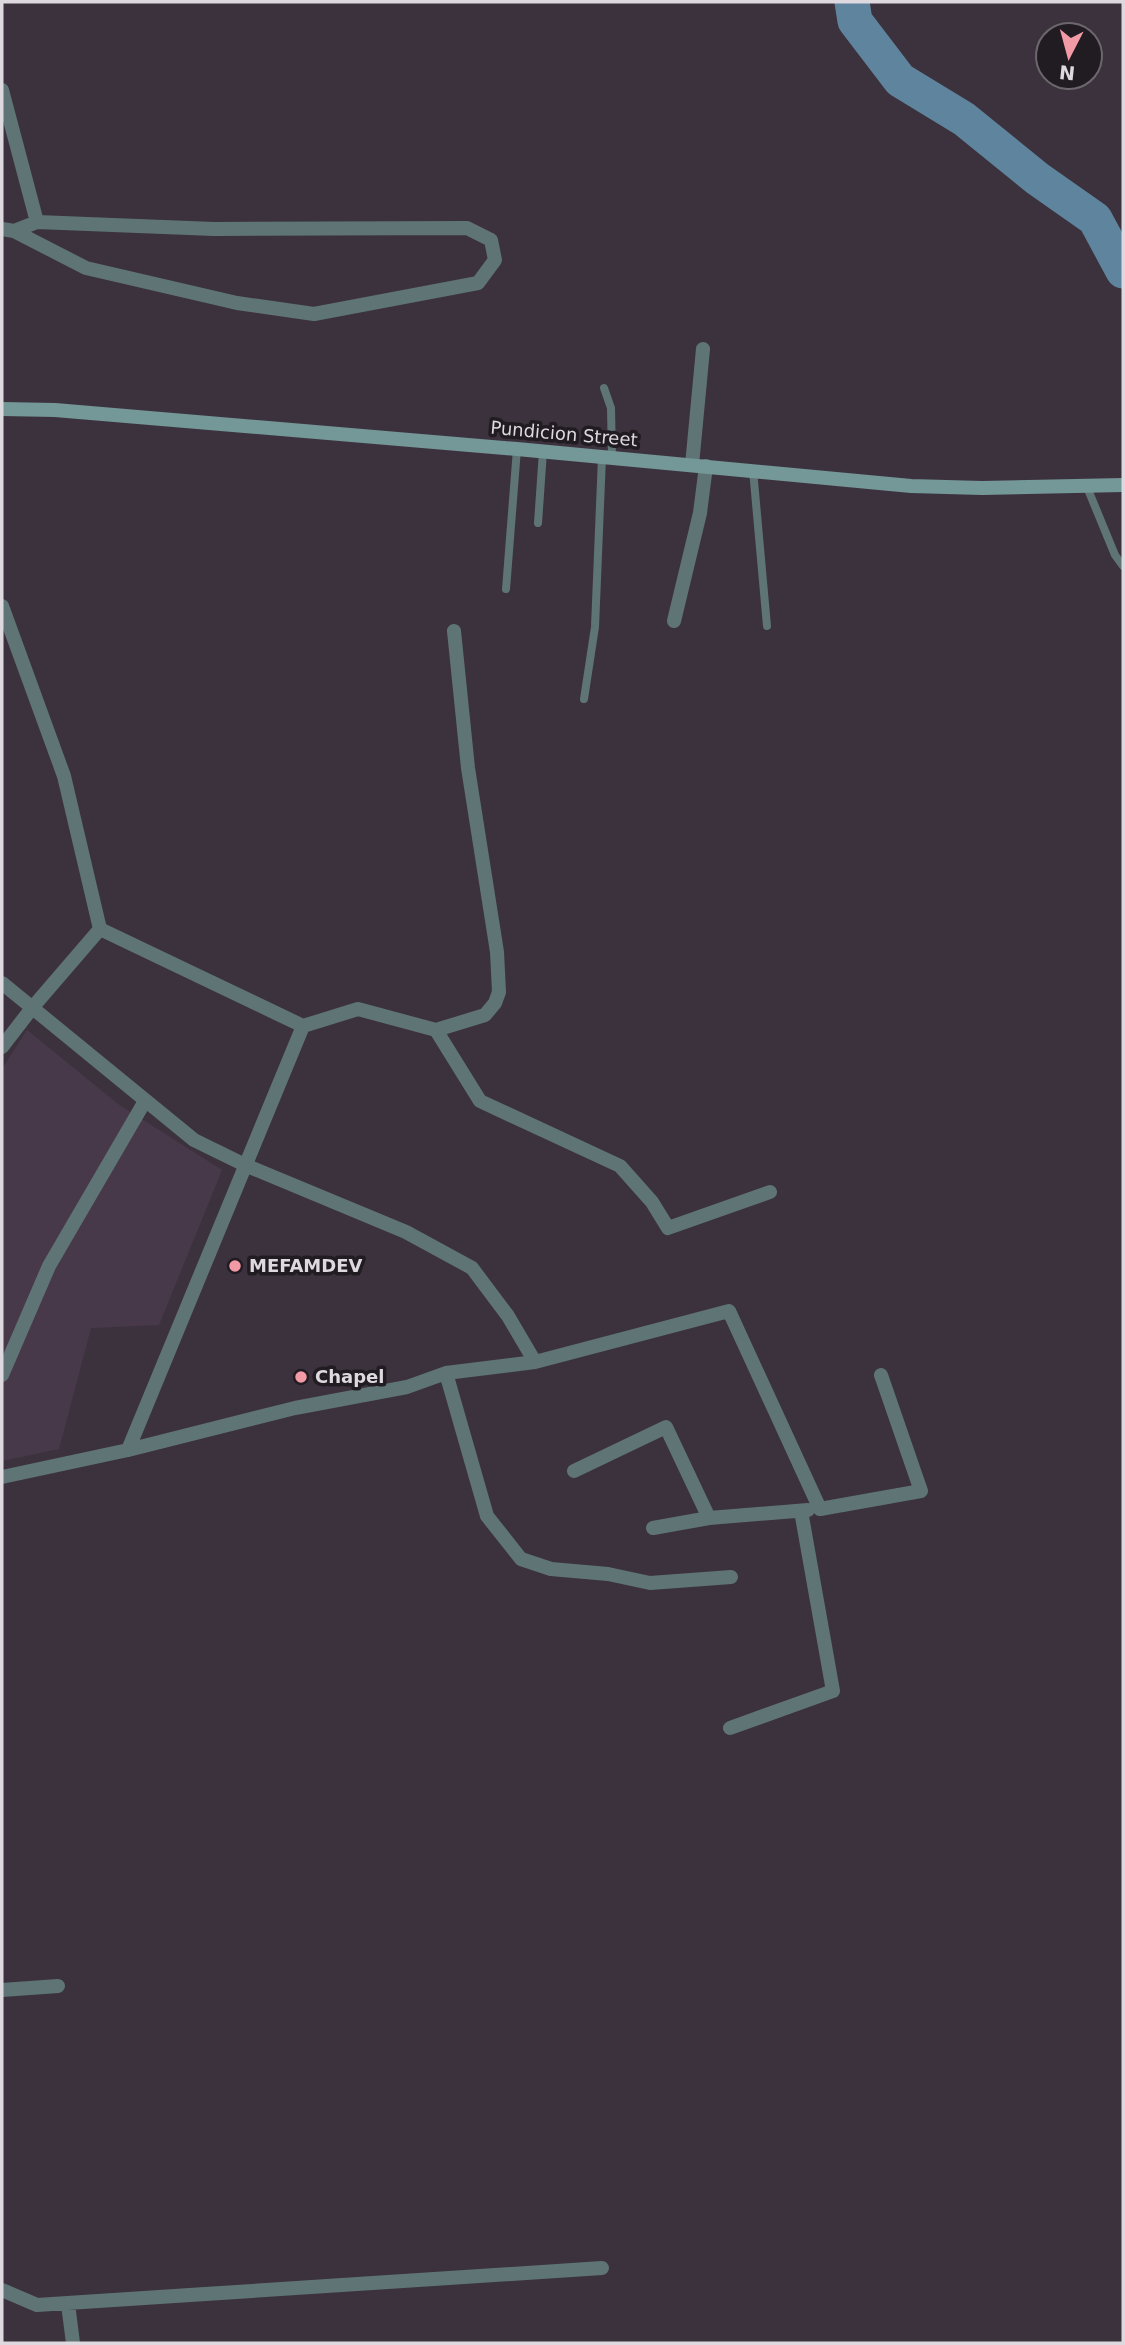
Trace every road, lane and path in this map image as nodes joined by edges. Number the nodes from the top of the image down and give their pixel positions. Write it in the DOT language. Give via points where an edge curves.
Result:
graph roads {
  1 [pos="2,90"];
  2 [pos="37,222"];
  3 [pos="8,230"];
  4 [pos="703,349"];
  5 [pos="604,388"];
  6 [pos="2,409"];
  7 [pos="517,449"];
  8 [pos="543,452"];
  9 [pos="607,458"];
  10 [pos="699,465"];
  11 [pos="754,470"];
  12 [pos="1123,485"];
  13 [pos="1087,487"];
  14 [pos="538,523"];
  15 [pos="1123,566"];
  16 [pos="506,589"];
  17 [pos="2,606"];
  18 [pos="674,621"];
  19 [pos="767,626"];
  20 [pos="454,631"];
  21 [pos="584,699"];
  22 [pos="100,929"];
  23 [pos="2,983"];
  24 [pos="32,1008"];
  25 [pos="303,1026"];
  26 [pos="436,1030"];
  27 [pos="2,1047"];
  28 [pos="145,1101"];
  29 [pos="245,1165"];
  30 [pos="770,1192"];
  31 [pos="535,1362"];
  32 [pos="446,1373"];
  33 [pos="2,1375"];
  34 [pos="881,1375"];
  35 [pos="128,1450"];
  36 [pos="574,1471"];
  37 [pos="2,1477"];
  38 [pos="820,1509"];
  39 [pos="801,1511"];
  40 [pos="709,1518"];
  41 [pos="653,1528"];
  42 [pos="732,1577"];
  43 [pos="730,1728"];
  44 [pos="58,1986"];
  45 [pos="2,1990"];
  46 [pos="602,2268"];
  47 [pos="2,2290"];
  48 [pos="68,2304"];
  49 [pos="73,2343"];
  1 -- 2 [label="street"];
  2 -- 3 [label="street"];
  2 -- 3 [label="street" via="214,229 467,229 491,240 495,260 478,283 314,314 237,303 86,268"];
  4 -- 10 [label="street"];
  5 -- 9 [label="lane" via="611,408"];
  6 -- 7 [label="main road, Pundicion Street"];
  7 -- 8 [label="main road, Pundicion Street"];
  7 -- 16 [label="lane"];
  8 -- 9 [label="main road, Pundicion Street"];
  8 -- 14 [label="lane"];
  9 -- 10 [label="main road, Pundicion Street"];
  9 -- 21 [label="lane"];
  10 -- 11 [label="main road, Pundicion Street"];
  10 -- 18 [label="street" via="699,513"];
  11 -- 13 [label="main road, Pundicion Street" via="911,486"];
  11 -- 19 [label="lane"];
  12 -- 13 [label="main road, Pundicion Street"];
  13 -- 15 [label="lane"];
  17 -- 22 [label="street" via="64,776"];
  20 -- 26 [label="street" via="499,992 485,1015"];
  22 -- 24 [label="street"];
  22 -- 25 [label="street"];
  23 -- 24 [label="street"];
  24 -- 27 [label="street"];
  24 -- 28 [label="street"];
  25 -- 26 [label="street" via="358,1009"];
  25 -- 29 [label="street"];
  26 -- 30 [label="street" via="480,1101 620,1166 668,1228"];
  28 -- 29 [label="street" via="194,1140"];
  28 -- 33 [label="street" via="49,1266"];
  29 -- 31 [label="street" via="406,1232 472,1268 508,1315"];
  29 -- 35 [label="street"];
  31 -- 32 [label="street"];
  31 -- 38 [label="street" via="729,1311"];
  32 -- 35 [label="street" via="407,1387 295,1408"];
  32 -- 42 [label="street" via="487,1517 521,1559 551,1569 650,1583"];
  34 -- 38 [label="street" via="921,1490"];
  35 -- 37 [label="street"];
  36 -- 40 [label="street" via="666,1427"];
  38 -- 39 [label="street"];
  39 -- 40 [label="street"];
  39 -- 43 [label="street" via="832,1691"];
  40 -- 41 [label="street"];
  44 -- 45 [label="street"];
  46 -- 48 [label="street"];
  47 -- 48 [label="street" via="37,2305"];
  48 -- 49 [label="street"];
}
